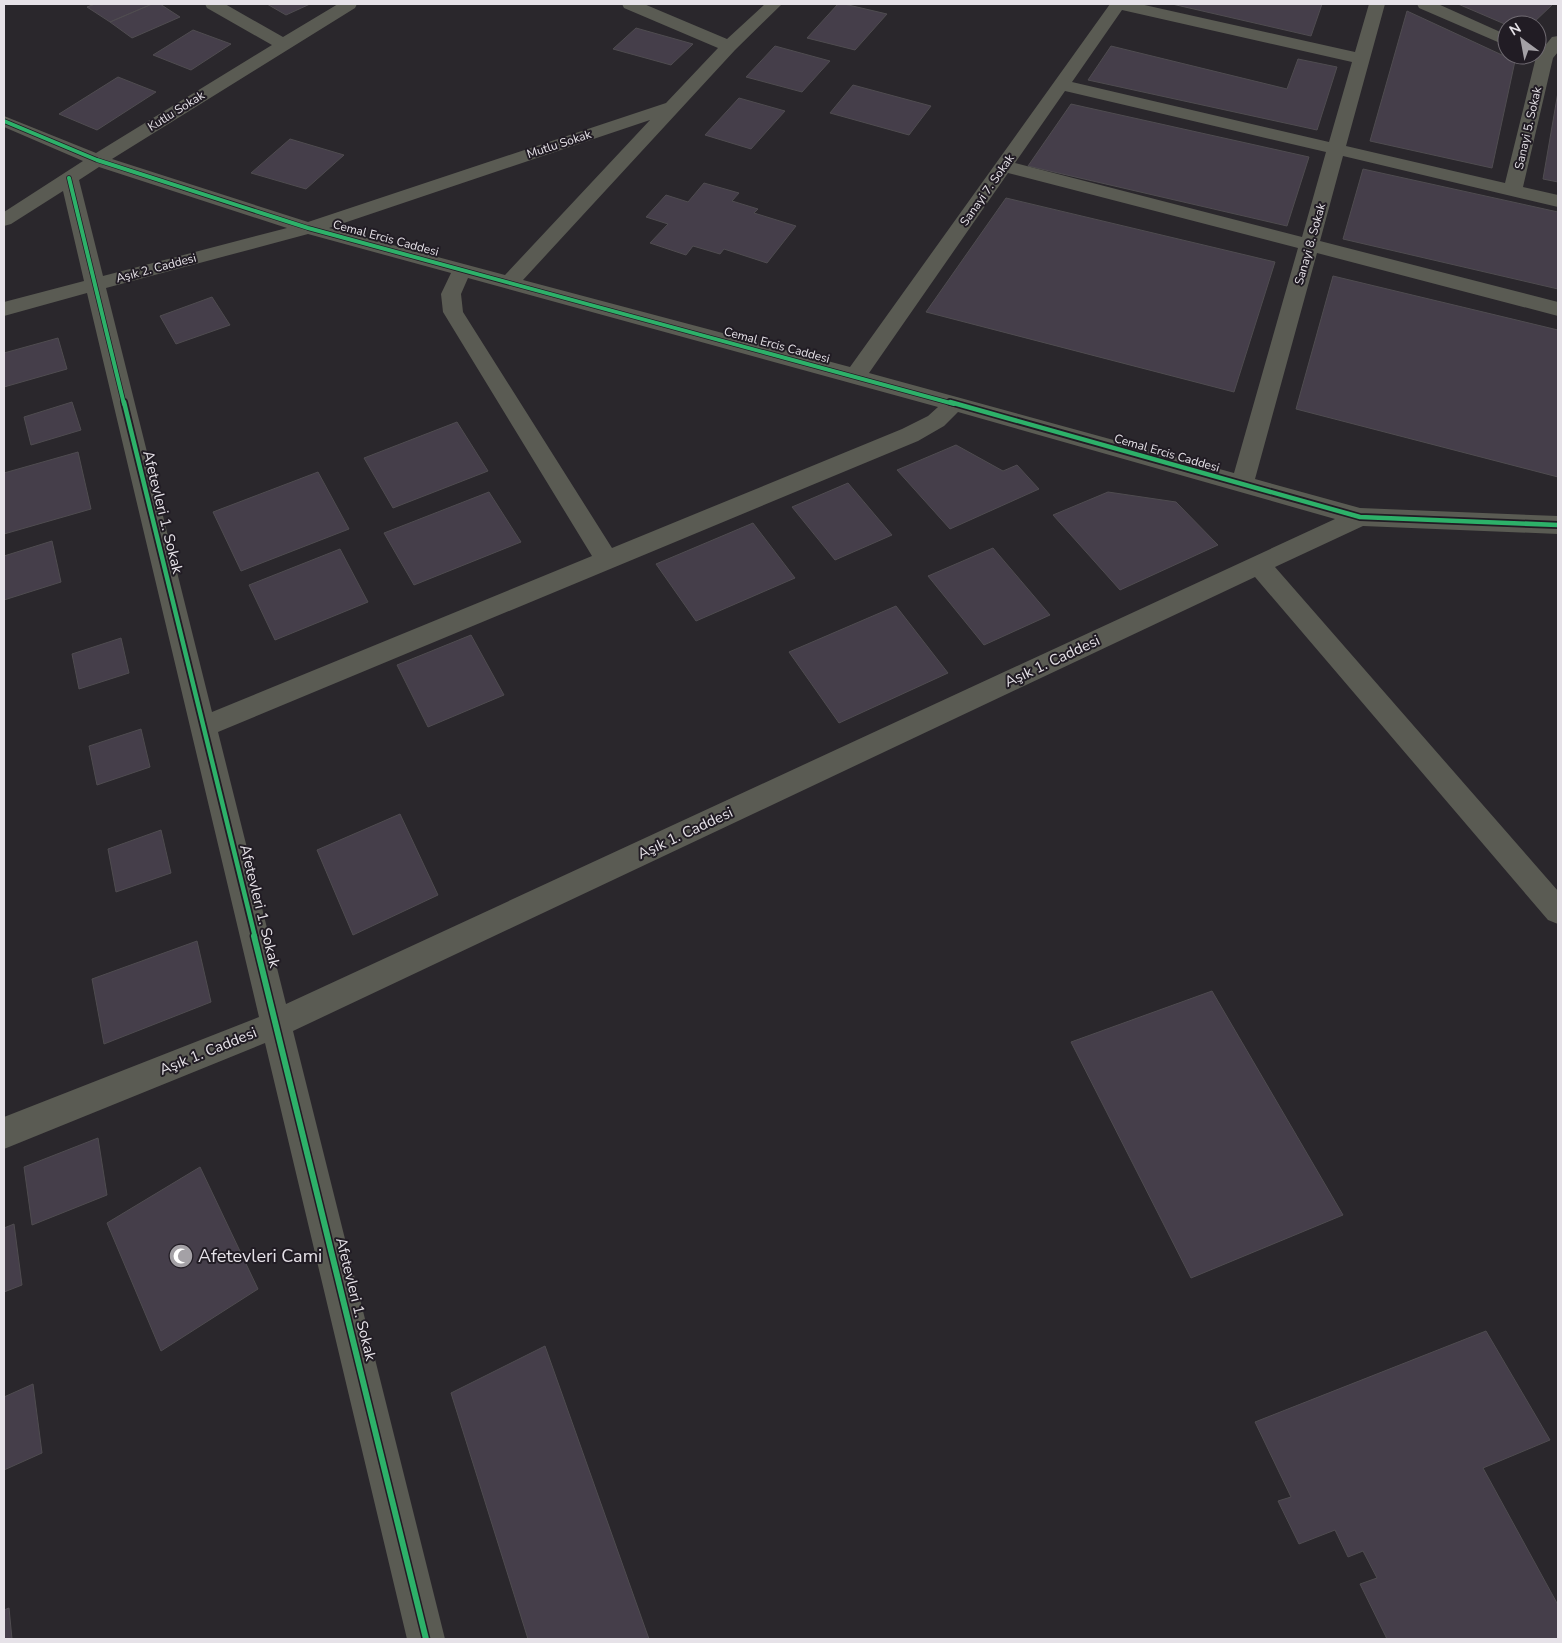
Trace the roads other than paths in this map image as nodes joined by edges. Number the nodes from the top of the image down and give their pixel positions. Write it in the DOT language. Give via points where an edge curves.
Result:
graph roads {
  1 [pos="214,4"];
  2 [pos="349,4"];
  3 [pos="630,4"];
  4 [pos="774,4"];
  5 [pos="1119,4"];
  6 [pos="1377,4"];
  7 [pos="1425,4"];
  8 [pos="1497,36"];
  9 [pos="1558,41"];
  10 [pos="283,44"];
  11 [pos="729,46"];
  12 [pos="1547,58"];
  13 [pos="1361,59"];
  14 [pos="1545,65"];
  15 [pos="1061,85"];
  16 [pos="674,106"];
  17 [pos="4,121"];
  18 [pos="1336,149"];
  19 [pos="96,160"];
  20 [pos="1003,166"];
  21 [pos="69,178"];
  22 [pos="1514,190"];
  23 [pos="1558,200"];
  24 [pos="4,220"];
  25 [pos="308,228"];
  26 [pos="1309,245"];
  27 [pos="464,269"];
  28 [pos="510,281"];
  29 [pos="95,284"];
  30 [pos="4,309"];
  31 [pos="1558,309"];
  32 [pos="855,376"];
  33 [pos="954,404"];
  34 [pos="1242,484"];
  35 [pos="1360,517"];
  36 [pos="1558,525"];
  37 [pos="607,561"];
  38 [pos="1259,565"];
  39 [pos="203,727"];
  40 [pos="1558,911"];
  41 [pos="276,1024"];
  42 [pos="4,1134"];
  43 [pos="426,1639"];
  1 -- 10 [label="street"];
  2 -- 10 [label="street, Kutlu Sokak"];
  3 -- 11 [label="street"];
  4 -- 11 [label="street, Mutlu Sokak"];
  5 -- 13 [label="street"];
  5 -- 15 [label="street, Sanayi 7. Sokak"];
  6 -- 13 [label="street, Sanayi 8. Sokak"];
  7 -- 8 [label="street"];
  9 -- 12 [label="street, Sanayi 5. Sokak"];
  10 -- 19 [label="street, Kutlu Sokak"];
  11 -- 16 [label="street, Mutlu Sokak"];
  13 -- 18 [label="street, Sanayi 8. Sokak"];
  14 -- 22 [label="street, Sanayi 5. Sokak"];
  15 -- 18 [label="street"];
  15 -- 20 [label="street, Sanayi 7. Sokak"];
  16 -- 25 [label="street, Mutlu Sokak"];
  16 -- 28 [label="street"];
  17 -- 19 [label="street, Cemal Ercis Caddesi"];
  18 -- 22 [label="street"];
  18 -- 26 [label="street, Sanayi 8. Sokak"];
  19 -- 21 [label="street, Kutlu Sokak"];
  19 -- 25 [label="street, Cemal Ercis Caddesi"];
  20 -- 26 [label="street"];
  20 -- 32 [label="street, Sanayi 7. Sokak"];
  21 -- 24 [label="street, Kutlu Sokak"];
  21 -- 29 [label="street, Afetevleri 1. Sokak"];
  22 -- 23 [label="street"];
  25 -- 27 [label="street, Cemal Ercis Caddesi"];
  25 -- 29 [label="street, Aşık 2. Caddesi"];
  26 -- 31 [label="street"];
  26 -- 34 [label="street, Sanayi 8. Sokak"];
  27 -- 28 [label="street, Cemal Ercis Caddesi"];
  27 -- 37 [label="street" via="450,292 453,312"];
  28 -- 32 [label="street, Cemal Ercis Caddesi"];
  29 -- 30 [label="street, Aşık 2. Caddesi"];
  29 -- 39 [label="street, Afetevleri 1. Sokak"];
  32 -- 33 [label="street, Cemal Ercis Caddesi"];
  33 -- 34 [label="street, Cemal Ercis Caddesi"];
  33 -- 37 [label="street" via="936,421 910,435"];
  34 -- 35 [label="street, Cemal Ercis Caddesi"];
  35 -- 36 [label="street, Cemal Ercis Caddesi"];
  35 -- 38 [label="street, Aşık 1. Caddesi"];
  37 -- 39 [label="street"];
  38 -- 40 [label="street"];
  38 -- 41 [label="street, Aşık 1. Caddesi"];
  39 -- 41 [label="street, Afetevleri 1. Sokak"];
  41 -- 42 [label="street, Aşık 1. Caddesi"];
  41 -- 43 [label="street, Afetevleri 1. Sokak"];
}
